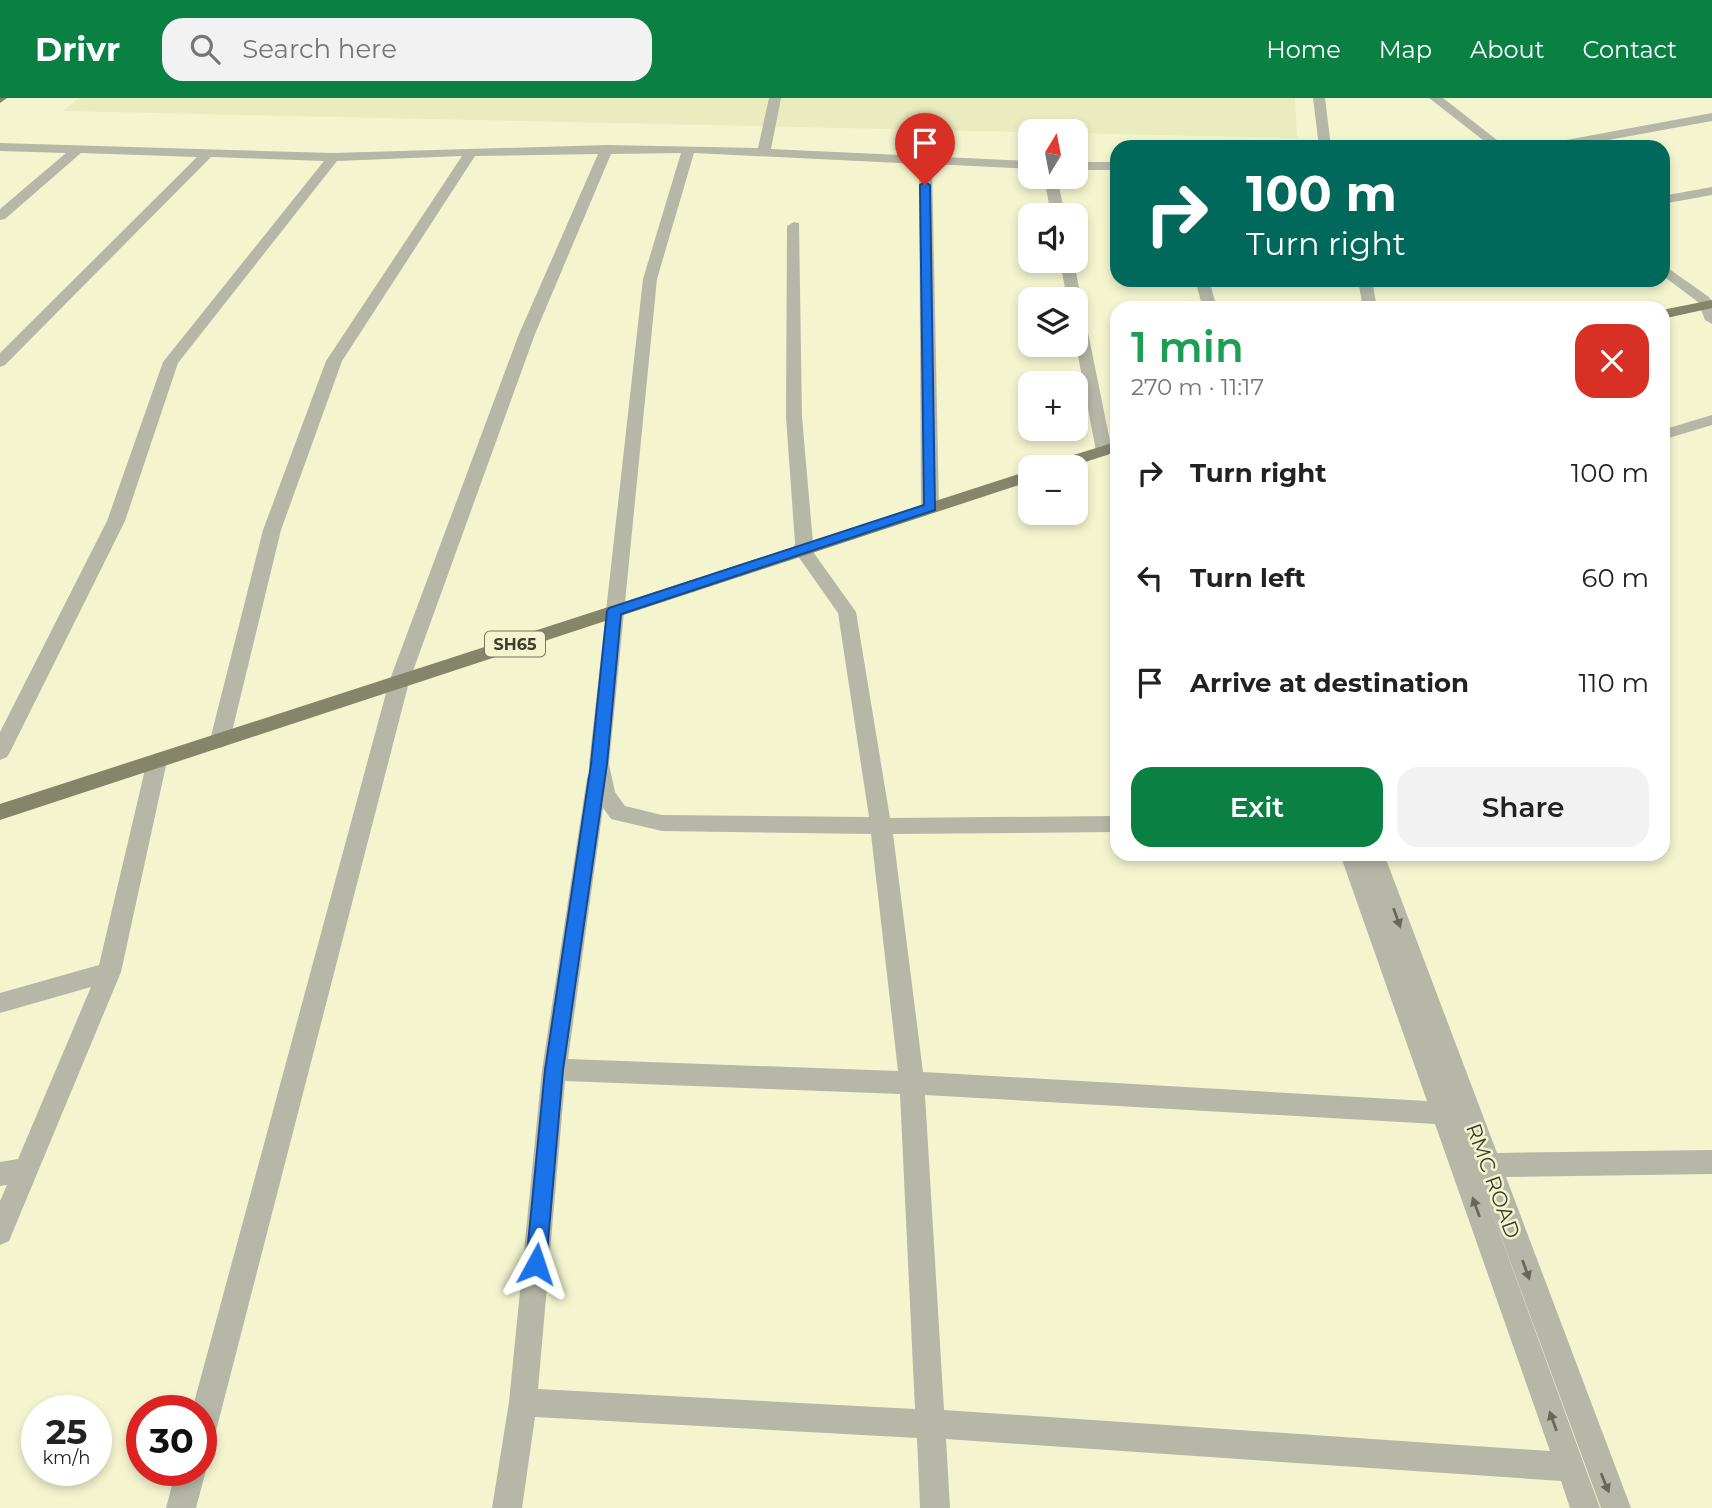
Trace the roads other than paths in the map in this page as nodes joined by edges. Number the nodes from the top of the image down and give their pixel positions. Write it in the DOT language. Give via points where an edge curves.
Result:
graph roads {
  1 [pos="775,98"];
  2 [pos="1319,98"];
  3 [pos="1435,98"];
  4 [pos="1712,117"];
  5 [pos="1324,140"];
  6 [pos="1491,140"];
  7 [pos="1588,140"];
  8 [pos="0,147"];
  9 [pos="78,149"];
  10 [pos="607,149"];
  11 [pos="689,149"];
  12 [pos="471,152"];
  13 [pos="764,152"];
  14 [pos="208,153"];
  15 [pos="332,157"];
  16 [pos="925,158"];
  17 [pos="1018,164"];
  18 [pos="1088,166"];
  19 [pos="1110,166"];
  20 [pos="1712,191"];
  21 [pos="1670,199"];
  22 [pos="0,216"];
  23 [pos="794,226"];
  24 [pos="1670,274"];
  25 [pos="1709,304"];
  26 [pos="1670,313"];
  27 [pos="1712,320"];
  28 [pos="1088,357"];
  29 [pos="0,362"];
  30 [pos="1712,420"];
  31 [pos="1670,433"];
  32 [pos="1110,449"];
  33 [pos="1088,456"];
  34 [pos="1018,479"];
  35 [pos="930,507"];
  36 [pos="802,549"];
  37 [pos="614,611"];
  38 [pos="399,682"];
  39 [pos="220,740"];
  40 [pos="0,752"];
  41 [pos="157,761"];
  42 [pos="599,764"];
  43 [pos="0,812"];
  44 [pos="1110,824"];
  45 [pos="881,826"];
  46 [pos="1353,861"];
  47 [pos="1376,861"];
  48 [pos="109,972"];
  49 [pos="0,1003"];
  50 [pos="554,1070"];
  51 [pos="912,1083"];
  52 [pos="1443,1113"];
  53 [pos="1712,1162"];
  54 [pos="1487,1165"];
  55 [pos="12,1172"];
  56 [pos="0,1232"];
  57 [pos="211,1395"];
  58 [pos="523,1402"];
  59 [pos="933,1424"];
  60 [pos="1569,1467"];
  61 [pos="187,1486"];
  62 [pos="181,1508"];
  63 [pos="507,1508"];
  64 [pos="935,1508"];
  65 [pos="1585,1508"];
  66 [pos="1616,1508"];
  1 -- 13 [label="street"];
  2 -- 5 [label="street"];
  3 -- 6 [label="street"];
  4 -- 7 [label="street"];
  8 -- 9 [label="street"];
  9 -- 14 [label="street"];
  9 -- 22 [label="street"];
  10 -- 11 [label="street"];
  10 -- 12 [label="street"];
  10 -- 38 [label="street" via="527,334"];
  11 -- 13 [label="street"];
  11 -- 37 [label="street" via="650,279"];
  12 -- 15 [label="street"];
  12 -- 39 [label="street" via="334,361 272,530"];
  13 -- 16 [label="street"];
  14 -- 15 [label="street"];
  14 -- 29 [label="street"];
  15 -- 40 [label="street" via="171,362 116,521"];
  16 -- 17 [label="street"];
  16 -- 35 [label="street"];
  18 -- 19 [label="street"];
  20 -- 21 [label="street"];
  23 -- 36 [label="street" via="794,417"];
  24 -- 25 [label="street"];
  25 -- 26 [label="main road"];
  25 -- 27 [label="street"];
  28 -- 32 [label="street"];
  30 -- 31 [label="street"];
  32 -- 33 [label="main road"];
  34 -- 35 [label="main road, SH65"];
  35 -- 36 [label="main road, SH65"];
  36 -- 37 [label="main road, SH65"];
  36 -- 45 [label="street" via="847,612"];
  37 -- 38 [label="main road, SH65"];
  37 -- 42 [label="street"];
  38 -- 39 [label="main road, SH65"];
  38 -- 57 [label="street"];
  39 -- 41 [label="main road, SH65"];
  41 -- 43 [label="main road, SH65"];
  41 -- 48 [label="street"];
  42 -- 45 [label="street" via="605,794 618,813 629,816 662,822"];
  42 -- 50 [label="street"];
  44 -- 45 [label="street"];
  45 -- 51 [label="street"];
  46 -- 52 [label="street, RMC ROAD"];
  47 -- 54 [label="street, RMC ROAD, one-way"];
  48 -- 49 [label="street"];
  48 -- 55 [label="street"];
  50 -- 51 [label="street"];
  50 -- 58 [label="street"];
  51 -- 52 [label="street"];
  51 -- 59 [label="street"];
  60 -- 52 [label="street, RMC ROAD, one-way"];
  53 -- 54 [label="street"];
  54 -- 66 [label="street, RMC ROAD, one-way"];
  55 -- 56 [label="street"];
  58 -- 59 [label="street"];
  58 -- 63 [label="street"];
  59 -- 60 [label="street"];
  59 -- 64 [label="street"];
  60 -- 65 [label="street, RMC ROAD"];
  61 -- 62 [label="street"];
}
